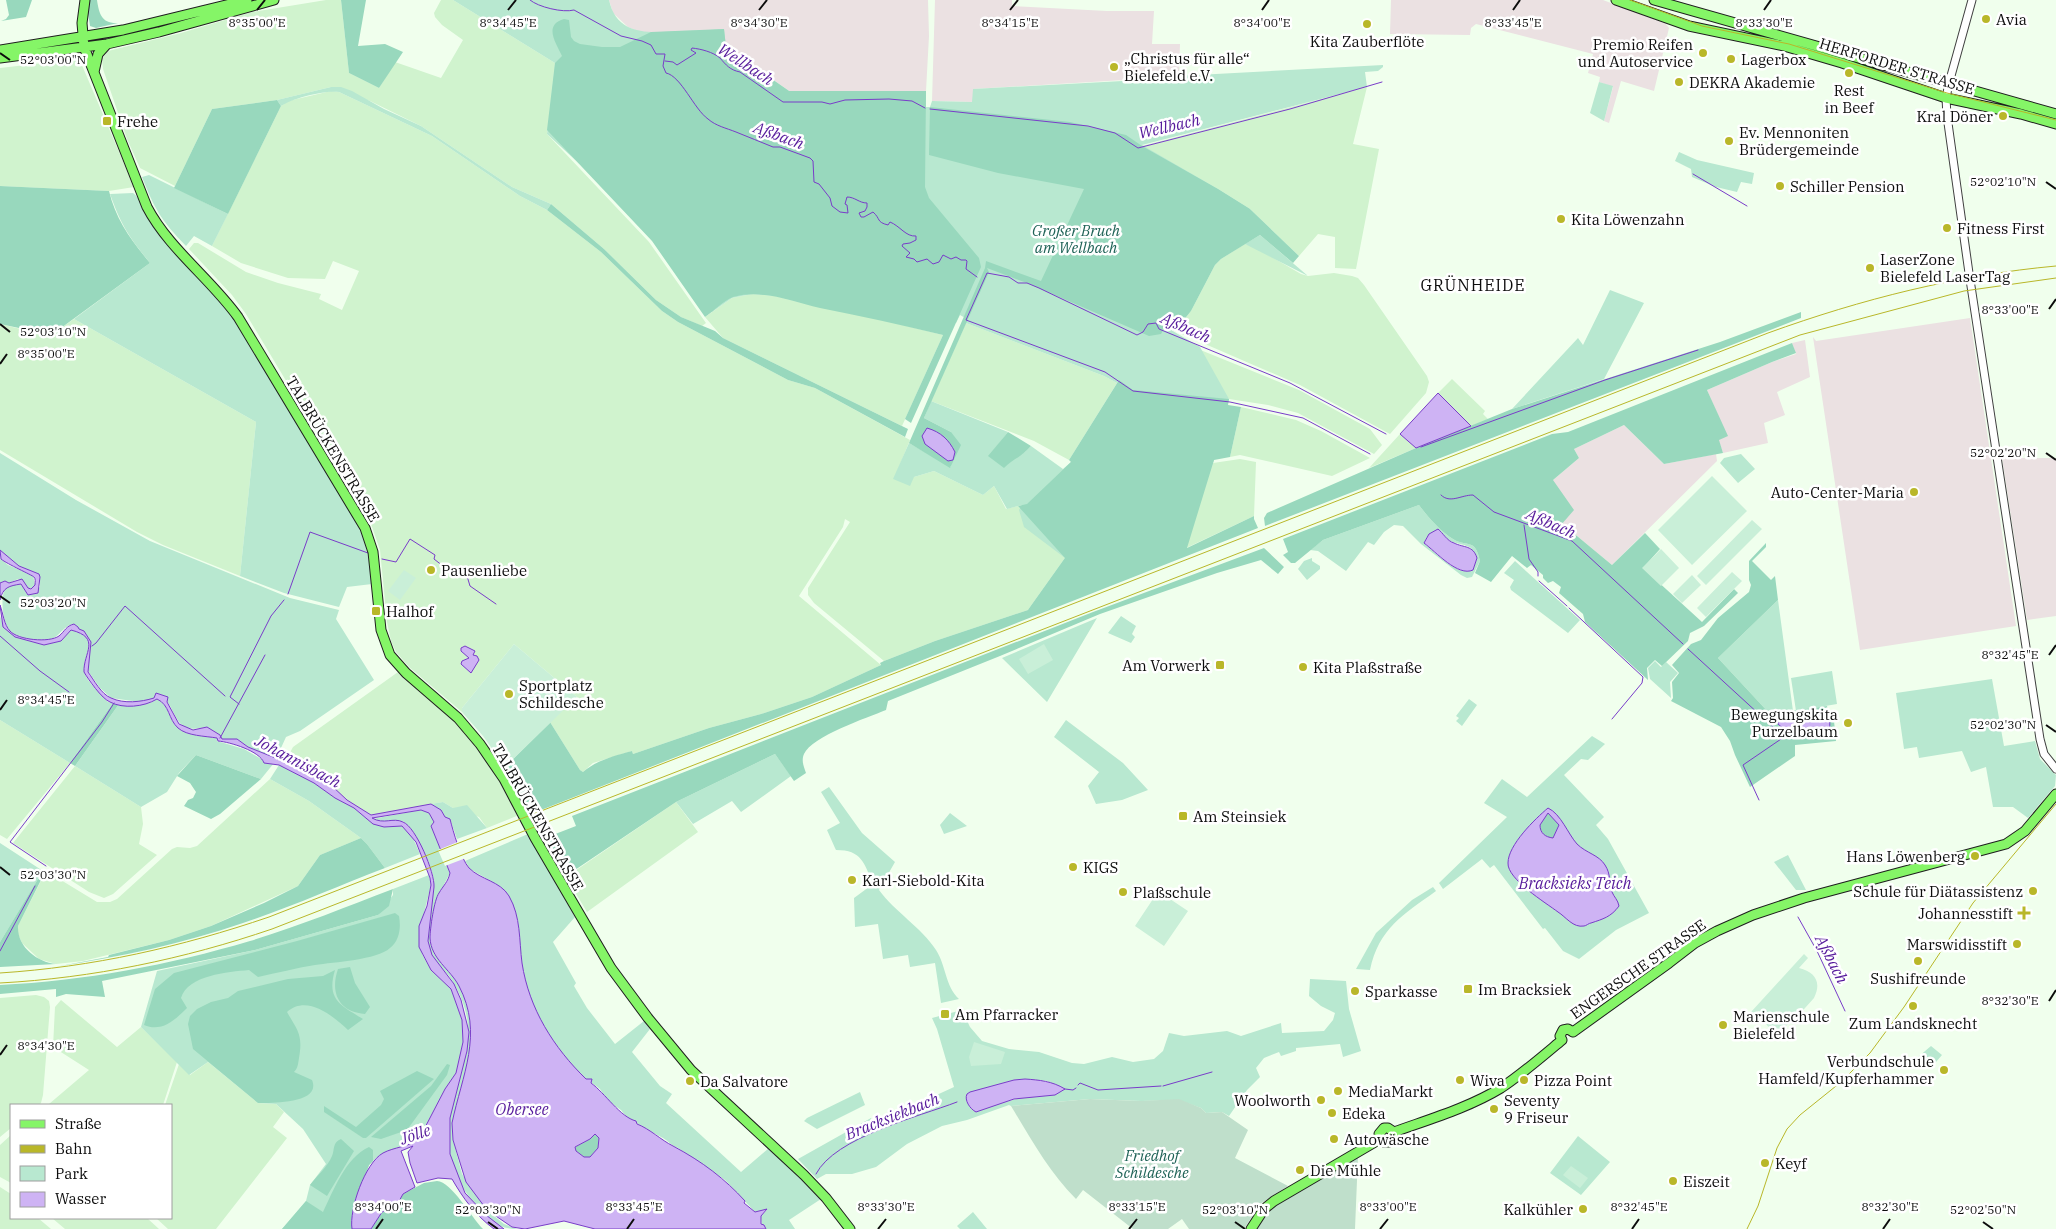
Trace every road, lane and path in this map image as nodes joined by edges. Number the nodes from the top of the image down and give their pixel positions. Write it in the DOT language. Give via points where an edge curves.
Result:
graph roads {
  1 [pos="85,0"];
  2 [pos="247,0"];
  3 [pos="274,0"];
  4 [pos="1616,0"];
  5 [pos="1654,0"];
  6 [pos="1972,0"];
  7 [pos="83,43"];
  8 [pos="107,44"];
  9 [pos="0,50"];
  10 [pos="0,58"];
  11 [pos="94,72"];
  12 [pos="1949,83"];
  13 [pos="1946,98"];
  14 [pos="2056,114"];
  15 [pos="2056,124"];
  16 [pos="2046,756"];
  17 [pos="2056,761"];
  18 [pos="2056,769"];
  19 [pos="2056,794"];
  20 [pos="850,1229"];
  21 [pos="1251,1229"];
  1 -- 7 [label="main road"];
  2 -- 7 [label="main road"];
  3 -- 8 [label="main road"];
  4 -- 13 [label="main road, HERFORDER STRASSE" via="1678,23 1784,46"];
  5 -- 12 [label="main road, HERFORDER STRASSE"];
  6 -- 12 [label="street"];
  7 -- 8 [label="main road"];
  7 -- 9 [label="main road"];
  7 -- 10 [label="main road"];
  7 -- 11 [label="main road, TALBRÜCKENSTRASSE"];
  8 -- 11 [label="main road" via="98,54"];
  11 -- 20 [label="main road, TALBRÜCKENSTRASSE" via="153,219 238,317 365,528 373,552 381,630 390,655 458,718 484,750 504,779 611,968 650,1021 691,1070 804,1175"];
  12 -- 13 [label="street"];
  12 -- 14 [label="main road, HERFORDER STRASSE"];
  13 -- 15 [label="main road, HERFORDER STRASSE"];
  13 -- 16 [label="street" via="2030,677"];
  16 -- 17 [label="street"];
  16 -- 18 [label="street"];
  19 -- 21 [label="main road, ENGERSCHE STRASSE" via="2025,831 2006,844 1810,897 1753,915 1695,942 1572,1032 1571,1040 1562,1040 1492,1093 1394,1132 1389,1142 1380,1138 1274,1201 1264,1209"];
}
